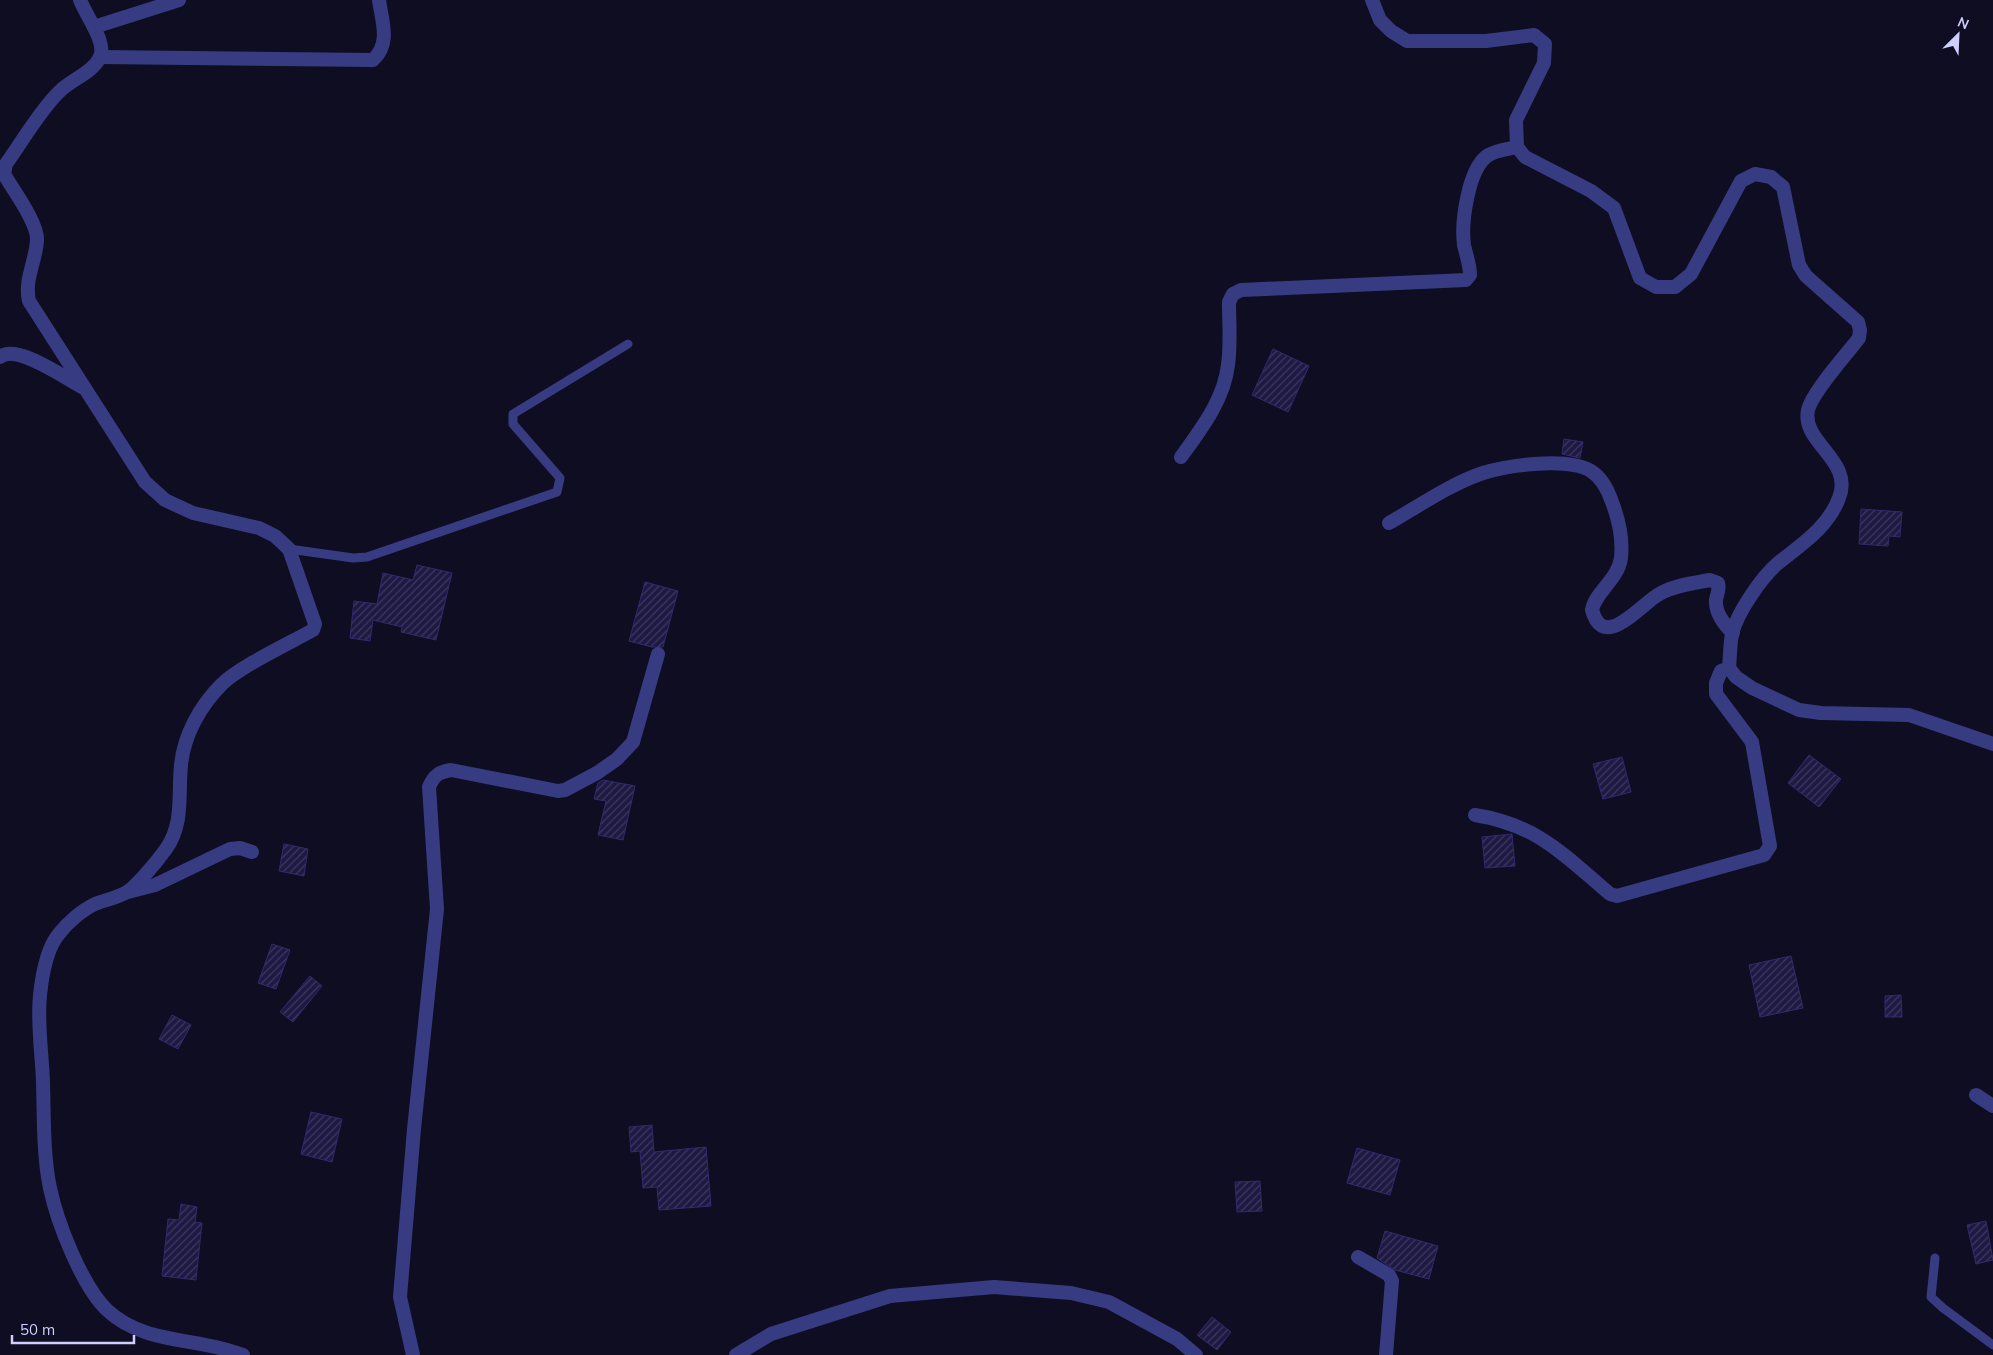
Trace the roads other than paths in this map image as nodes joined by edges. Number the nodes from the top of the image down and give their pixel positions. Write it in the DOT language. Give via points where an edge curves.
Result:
graph roads {
  1 [pos="80,0"];
  2 [pos="179,0"];
  3 [pos="379,0"];
  4 [pos="1372,0"];
  5 [pos="94,27"];
  6 [pos="100,57"];
  7 [pos="1517,147"];
  8 [pos="2,174"];
  9 [pos="628,344"];
  10 [pos="0,358"];
  11 [pos="84,388"];
  12 [pos="1181,457"];
  13 [pos="1389,523"];
  14 [pos="289,550"];
  15 [pos="1733,633"];
  16 [pos="658,654"];
  17 [pos="1729,668"];
  18 [pos="1993,744"];
  19 [pos="1475,815"];
  20 [pos="252,852"];
  21 [pos="128,892"];
  22 [pos="1976,1095"];
  23 [pos="1993,1106"];
  24 [pos="1358,1258"];
  25 [pos="1935,1258"];
  26 [pos="1993,1345"];
  27 [pos="243,1355"];
  28 [pos="412,1355"];
  29 [pos="736,1355"];
  30 [pos="1196,1355"];
  31 [pos="1386,1355"];
  1 -- 5 [label="street"];
  2 -- 5 [label="street"];
  3 -- 6 [label="street" via="384,44 373,60"];
  4 -- 7 [label="street" via="1380,20 1407,41 1486,41 1534,35 1545,44 1544,63 1516,120"];
  5 -- 6 [label="street" via="101,47"];
  6 -- 8 [label="street" via="89,70 59,92"];
  7 -- 12 [label="street" via="1487,156 1473,177 1465,217 1464,243 1470,266 1466,280 1241,290 1233,294 1229,302 1228,365 1221,392 1206,423"];
  7 -- 15 [label="street" via="1525,157 1591,191 1614,208 1640,278 1656,287 1675,287 1691,274 1741,181 1755,174 1771,177 1783,187 1799,265 1806,276 1858,322 1858,338 1808,408 1807,420 1812,431 1841,473 1839,499 1824,523 1803,545 1765,576"];
  8 -- 11 [label="street" via="35,226 37,239 27,289 29,301"];
  9 -- 14 [label="lane" via="514,414 513,424 560,478 557,492 367,558"];
  10 -- 11 [label="street" via="12,353 24,355"];
  11 -- 14 [label="street" via="145,482 165,500 193,513 259,528 275,536"];
  13 -- 15 [label="street" via="1484,472 1528,465 1565,464 1584,468 1599,478 1608,491 1621,535 1621,560 1602,594 1593,603 1592,610 1599,624 1606,627 1619,625 1662,592 1710,580 1718,583 1718,611"];
  14 -- 21 [label="street" via="315,619 313,630 222,684 194,720 185,741 179,821 174,835 166,849"];
  15 -- 17 [label="street"];
  16 -- 28 [label="street" via="633,742 597,773 558,791 451,770 433,777 429,787 437,909 400,1297"];
  17 -- 18 [label="street" via="1752,688 1799,710 1909,715"];
  17 -- 19 [label="street" via="1721,671 1717,678 1716,694 1752,742 1770,846 1764,855 1617,896 1610,894 1535,834 1498,819"];
  20 -- 21 [label="street" via="230,849 155,885"];
  21 -- 27 [label="street" via="92,905 75,917 57,936 48,955 40,995 50,1188 66,1238 90,1290 108,1310 129,1325 154,1335"];
  22 -- 23 [label="street"];
  24 -- 31 [label="street" via="1389,1275 1392,1281"];
  25 -- 26 [label="lane" via="1931,1297"];
  29 -- 30 [label="street" via="771,1334 890,1296 994,1287 1072,1293 1109,1302 1177,1339"];
}
